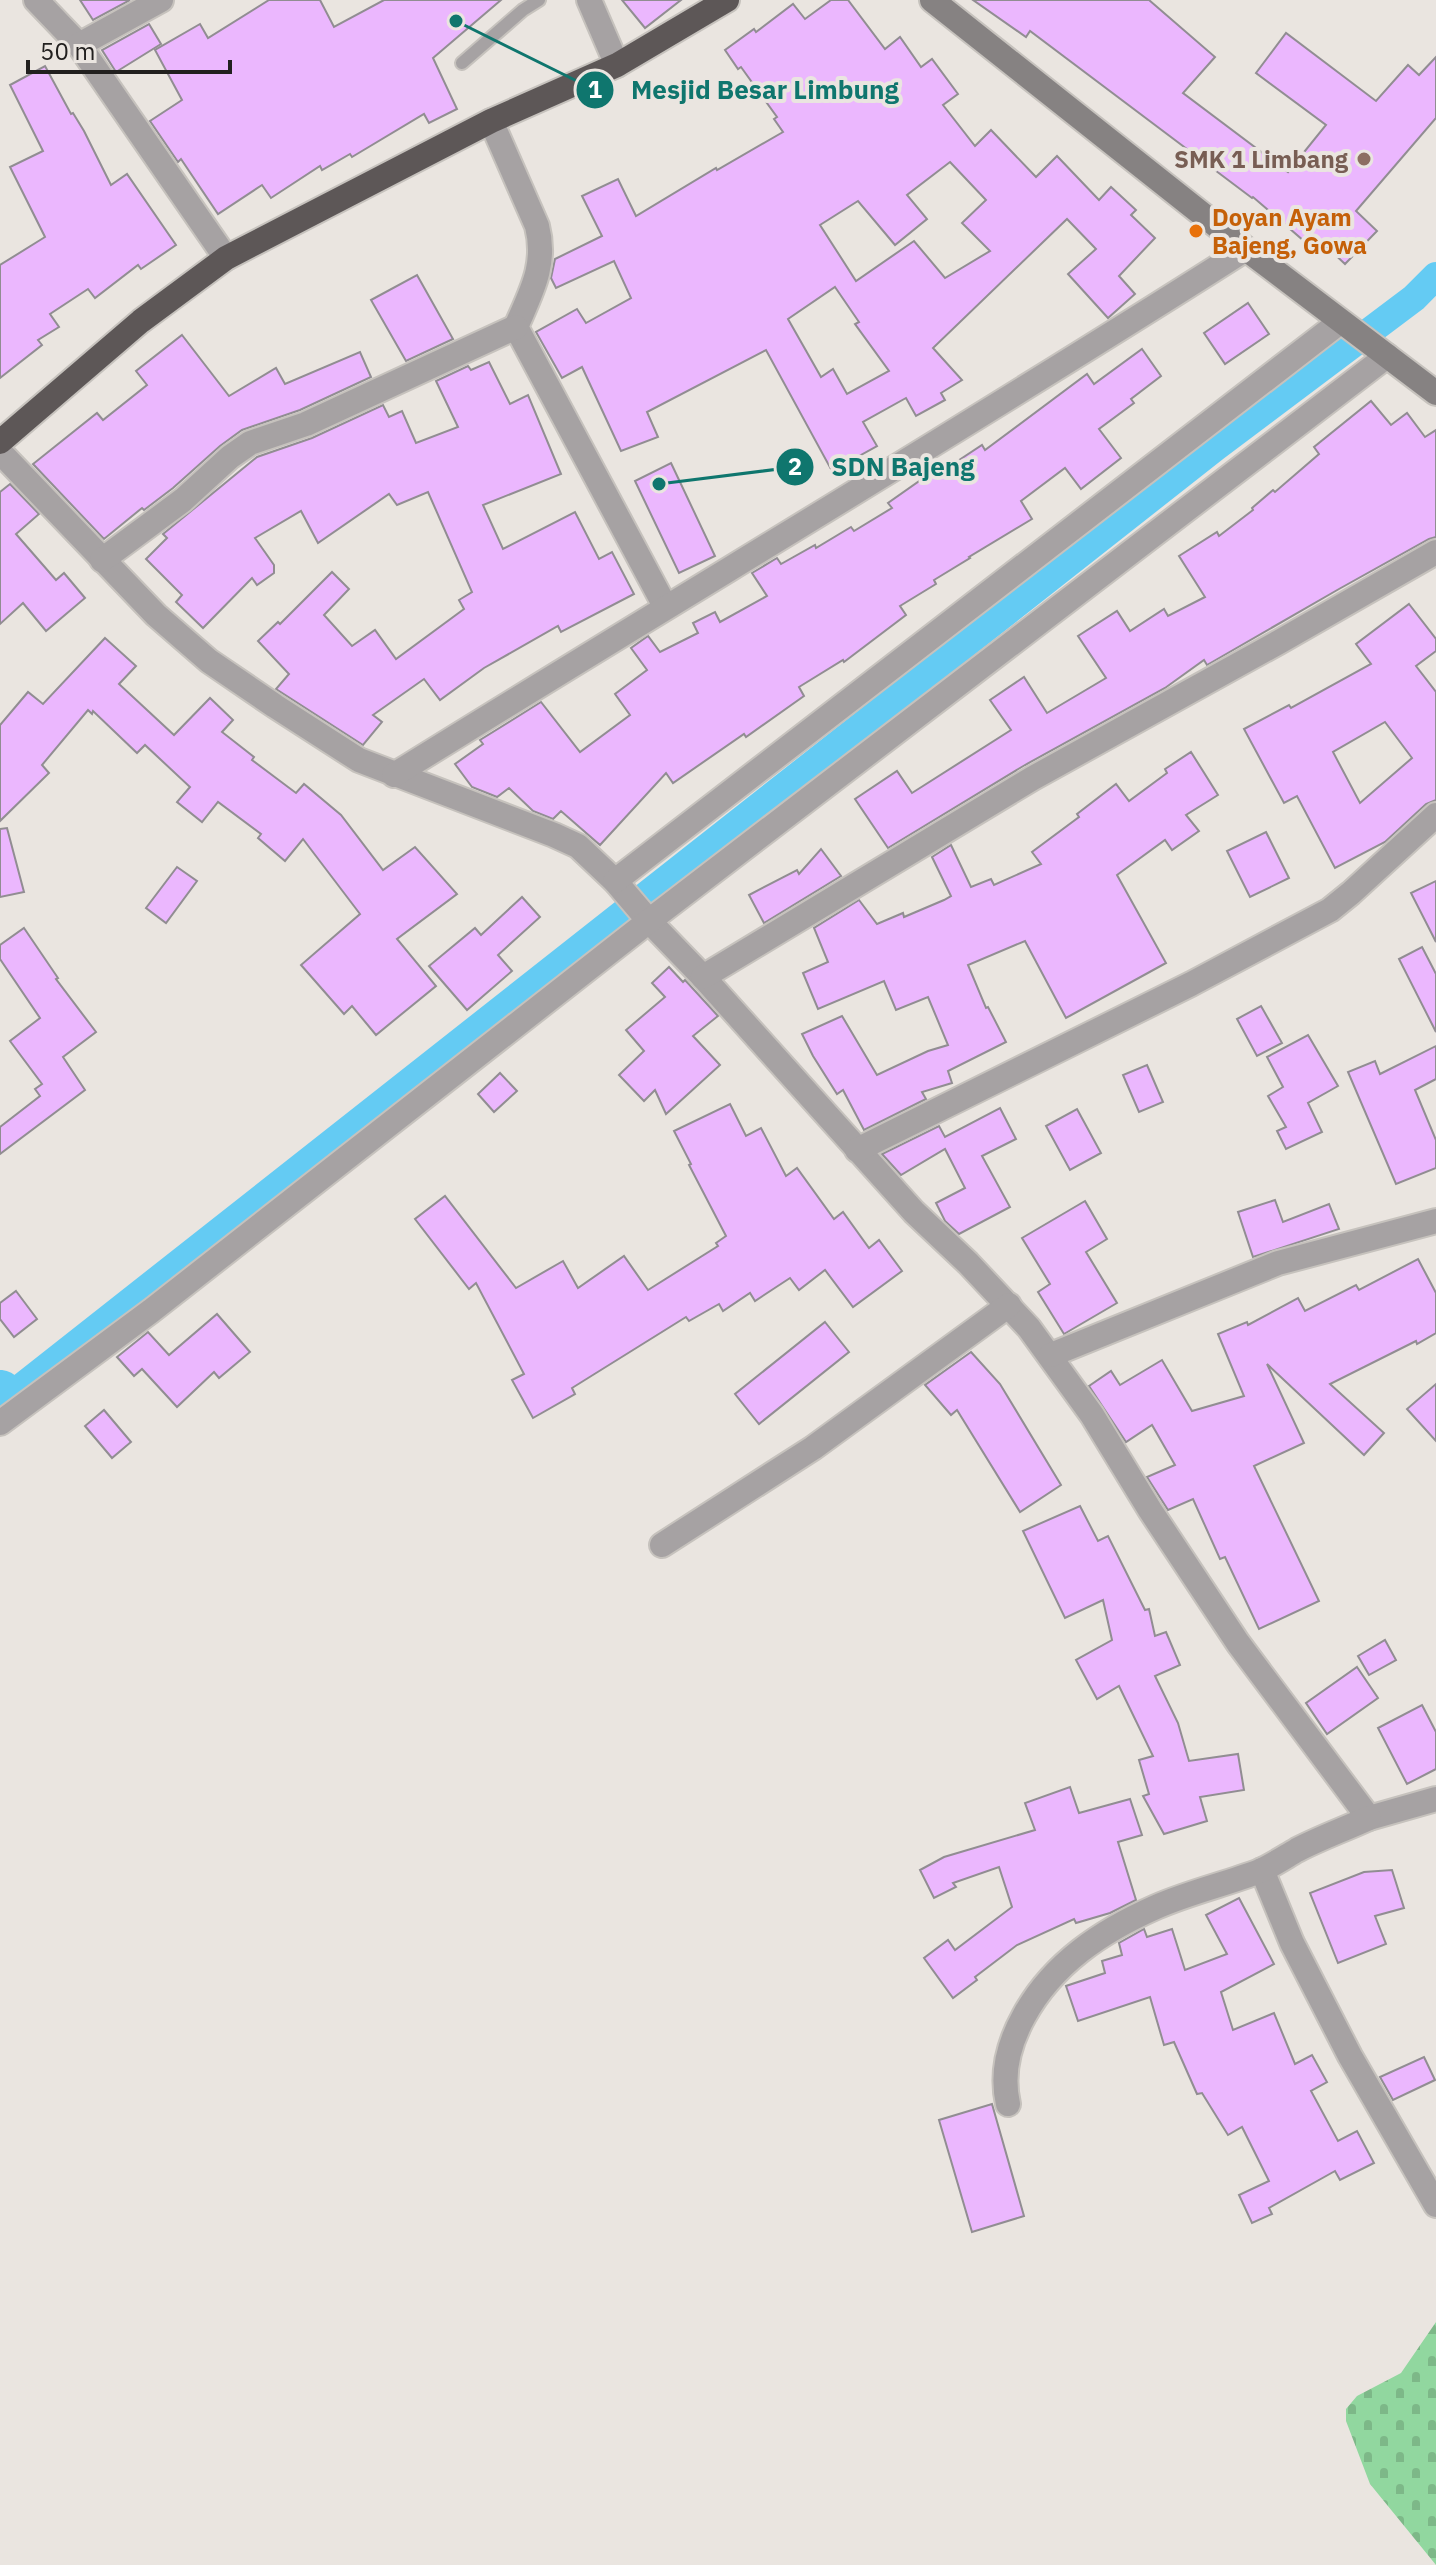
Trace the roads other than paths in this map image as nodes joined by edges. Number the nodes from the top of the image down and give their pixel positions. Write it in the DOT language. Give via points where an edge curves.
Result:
graph roads {
  1 [pos="36,0"];
  2 [pos="161,0"];
  3 [pos="539,0"];
  4 [pos="589,0"];
  5 [pos="727,0"];
  6 [pos="932,0"];
  7 [pos="79,45"];
  8 [pos="462,63"];
  9 [pos="617,65"];
  10 [pos="491,121"];
  11 [pos="1246,249"];
  12 [pos="226,258"];
  13 [pos="1344,325"];
  14 [pos="516,327"];
  15 [pos="1382,353"];
  16 [pos="1436,393"];
  17 [pos="0,442"];
  18 [pos="0,452"];
  19 [pos="1436,552"];
  20 [pos="102,560"];
  21 [pos="665,606"];
  22 [pos="394,775"];
  23 [pos="1436,815"];
  24 [pos="618,884"];
  25 [pos="646,918"];
  26 [pos="703,977"];
  27 [pos="857,1150"];
  28 [pos="1436,1221"];
  29 [pos="1009,1305"];
  30 [pos="1051,1355"];
  31 [pos="0,1423"];
  32 [pos="662,1545"];
  33 [pos="1436,1799"];
  34 [pos="1369,1818"];
  35 [pos="1262,1870"];
  36 [pos="1008,2104"];
  37 [pos="1436,2205"];
  1 -- 7 [label="street"];
  2 -- 7 [label="street"];
  3 -- 8 [label="lane"];
  4 -- 9 [label="street"];
  5 -- 9 [label="highway"];
  6 -- 11 [label="street"];
  7 -- 12 [label="street"];
  9 -- 10 [label="highway"];
  10 -- 12 [label="highway"];
  10 -- 14 [label="street" via="541,242 537,277"];
  11 -- 13 [label="street"];
  11 -- 21 [label="street"];
  12 -- 17 [label="highway" via="141,321"];
  13 -- 15 [label="street"];
  13 -- 24 [label="street"];
  14 -- 20 [label="street" via="306,424 250,443"];
  14 -- 21 [label="street"];
  15 -- 16 [label="street"];
  15 -- 25 [label="street"];
  18 -- 20 [label="street"];
  19 -- 26 [label="street" via="1033,778"];
  20 -- 22 [label="street" via="209,661 359,760"];
  21 -- 22 [label="street"];
  22 -- 24 [label="street" via="578,846"];
  23 -- 27 [label="street" via="1330,910"];
  24 -- 25 [label="street"];
  25 -- 26 [label="street"];
  25 -- 31 [label="street" via="151,1311"];
  26 -- 27 [label="street"];
  27 -- 29 [label="street"];
  28 -- 30 [label="street" via="1278,1263"];
  29 -- 30 [label="street"];
  29 -- 32 [label="street" via="813,1448"];
  30 -- 34 [label="street" via="1238,1643"];
  33 -- 34 [label="street"];
  34 -- 35 [label="street"];
  35 -- 36 [label="street" via="1157,1906 1089,1942 1049,1978 1015,2033 1004,2088"];
  35 -- 37 [label="street" via="1292,1943 1350,2056"];
}
